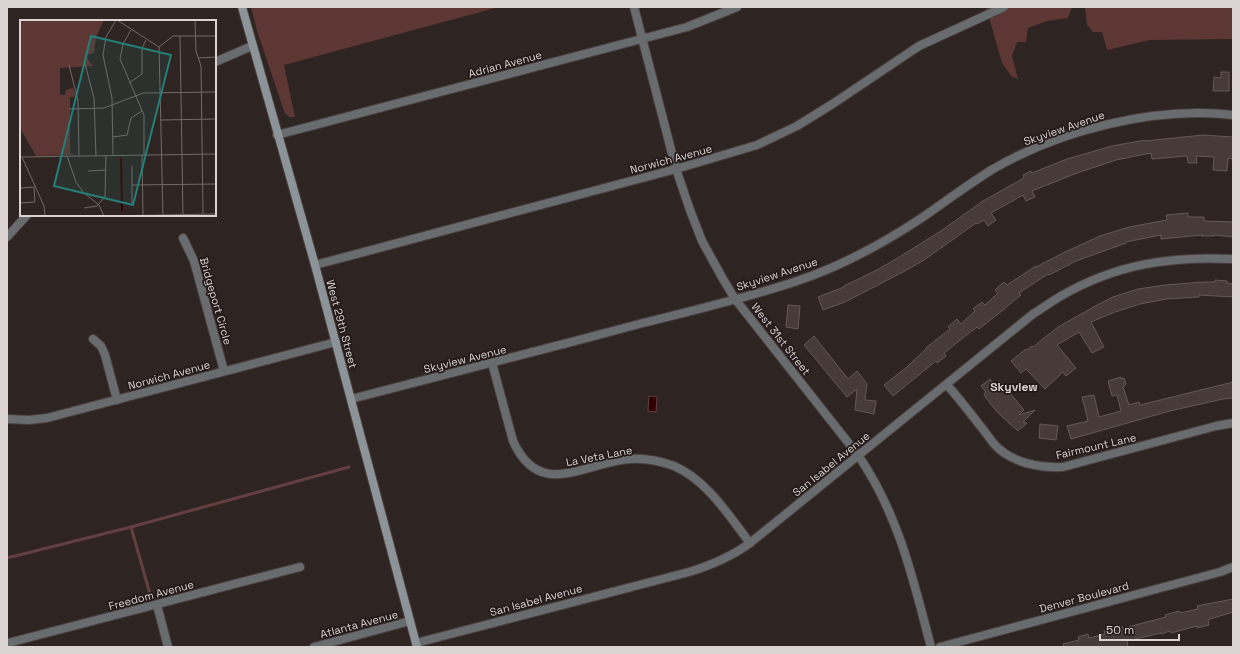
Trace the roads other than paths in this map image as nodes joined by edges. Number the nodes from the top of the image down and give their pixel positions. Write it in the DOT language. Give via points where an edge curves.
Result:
graph roads {
  1 [pos="242,7"];
  2 [pos="634,7"];
  3 [pos="737,7"];
  4 [pos="1004,7"];
  5 [pos="643,39"];
  6 [pos="252,46"];
  7 [pos="216,62"];
  8 [pos="1233,114"];
  9 [pos="277,135"];
  10 [pos="676,169"];
  11 [pos="26,216"];
  12 [pos="7,237"];
  13 [pos="183,238"];
  14 [pos="1233,259"];
  15 [pos="315,265"];
  16 [pos="735,299"];
  17 [pos="93,339"];
  18 [pos="336,342"];
  19 [pos="492,363"];
  20 [pos="224,371"];
  21 [pos="947,385"];
  22 [pos="351,399"];
  23 [pos="117,400"];
  24 [pos="7,419"];
  25 [pos="1233,423"];
  26 [pos="858,455"];
  27 [pos="750,543"];
  28 [pos="300,567"];
  29 [pos="1233,567"];
  30 [pos="157,605"];
  31 [pos="410,622"];
  32 [pos="8,643"];
  33 [pos="416,645"];
  34 [pos="168,647"];
  35 [pos="314,647"];
  36 [pos="930,647"];
  37 [pos="940,647"];
  1 -- 6 [label="street, West 29th Street"];
  2 -- 5 [label="street, West 31st Street"];
  3 -- 5 [label="street, Adrian Avenue" via="687,27"];
  4 -- 10 [label="street, Norwich Avenue" via="919,46 797,126 757,145"];
  5 -- 9 [label="street, Adrian Avenue"];
  5 -- 10 [label="street, West 31st Street"];
  6 -- 7 [label="street"];
  6 -- 9 [label="street, West 29th Street"];
  8 -- 16 [label="street, Skyview Avenue" via="1155,116 1112,123 1050,142 994,169 897,233 860,254 797,281"];
  9 -- 15 [label="street, West 29th Street"];
  10 -- 15 [label="street, Norwich Avenue"];
  10 -- 16 [label="street, West 31st Street" via="702,241"];
  11 -- 12 [label="street"];
  13 -- 20 [label="street, Bridgeport Circle" via="194,261"];
  14 -- 21 [label="street, San Isabel Avenue" via="1170,260 1116,271 1086,283 1033,314"];
  15 -- 18 [label="street, West 29th Street"];
  16 -- 19 [label="street, Skyview Avenue"];
  16 -- 26 [label="street, West 31st Street"];
  17 -- 23 [label="street" via="101,346 105,355"];
  18 -- 20 [label="street, Norwich Avenue"];
  18 -- 22 [label="street, West 29th Street"];
  19 -- 22 [label="street, Skyview Avenue"];
  19 -- 27 [label="street, La Veta Lane" via="513,441 525,461 536,469 547,474 559,475 629,459 660,461 676,467 703,485"];
  20 -- 23 [label="street, Norwich Avenue"];
  21 -- 25 [label="street, Fairmount Lane" via="996,446 1021,461 1050,468 1063,467"];
  21 -- 26 [label="street, San Isabel Avenue"];
  22 -- 31 [label="street, West 29th Street"];
  23 -- 24 [label="street, Norwich Avenue" via="47,418"];
  26 -- 27 [label="street, San Isabel Avenue"];
  26 -- 36 [label="street, West 31st Street" via="892,517 910,569"];
  27 -- 33 [label="street, San Isabel Avenue" via="724,560 701,568"];
  28 -- 30 [label="street, Freedom Avenue"];
  29 -- 37 [label="street, Denver Boulevard"];
  30 -- 32 [label="street, Freedom Avenue"];
  30 -- 34 [label="street"];
  31 -- 33 [label="street, West 29th Street"];
  31 -- 35 [label="street, Atlanta Avenue"];
}
